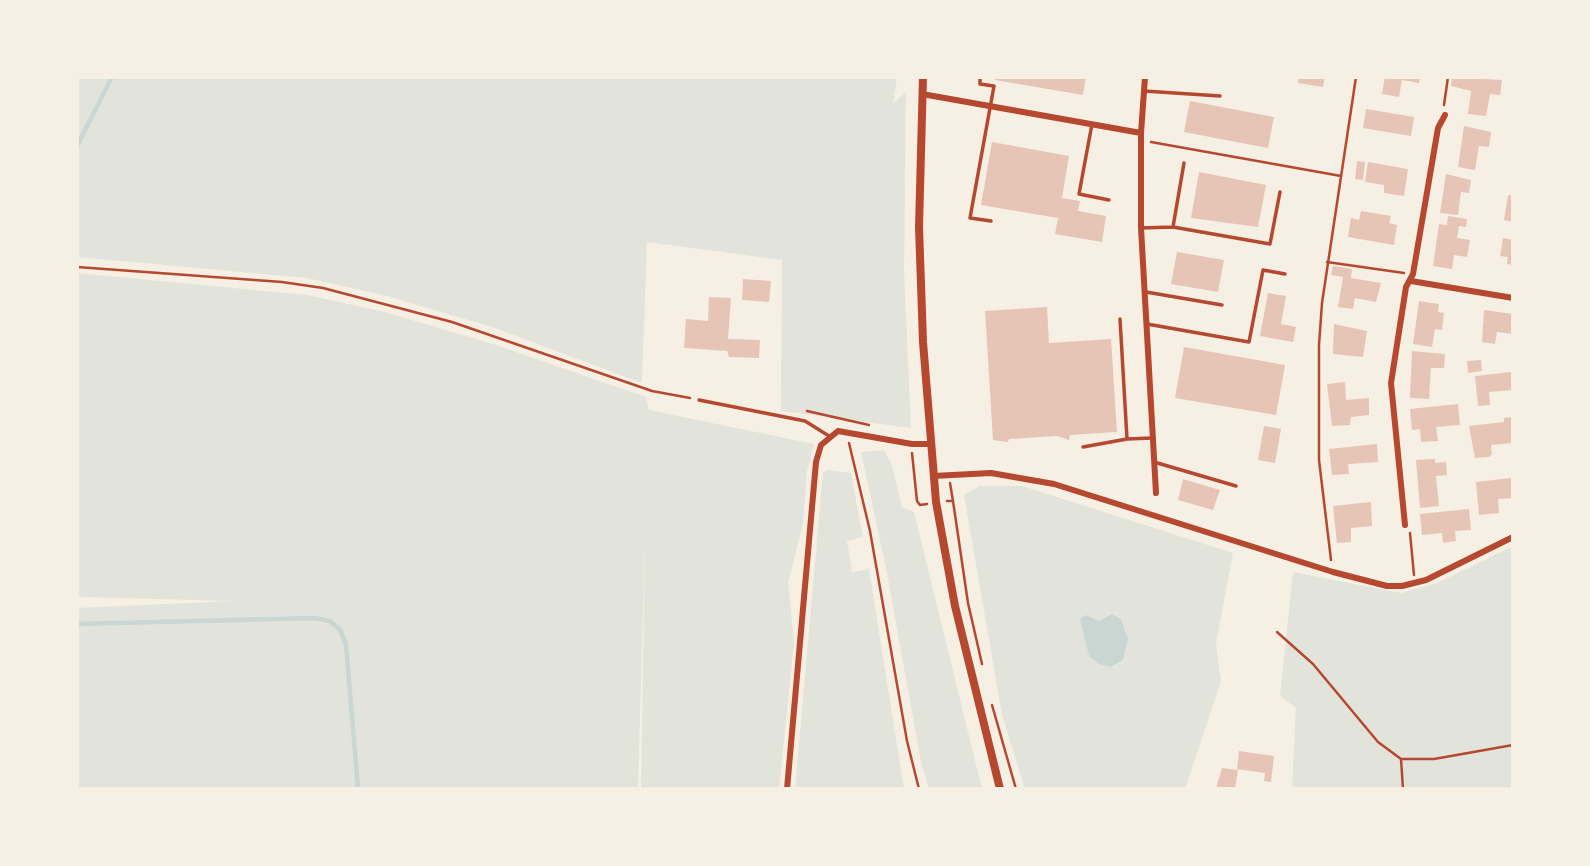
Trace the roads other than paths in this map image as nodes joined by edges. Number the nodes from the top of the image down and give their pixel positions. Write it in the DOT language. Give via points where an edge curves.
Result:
graph roads {
  1 [pos="923,77"];
  2 [pos="981,77"];
  3 [pos="1145,77"];
  4 [pos="1144,91"];
  5 [pos="922,94"];
  6 [pos="1220,96"];
  7 [pos="991,106"];
  8 [pos="1445,115"];
  9 [pos="1092,124"];
  10 [pos="1141,137"];
  11 [pos="1184,163"];
  12 [pos="1280,192"];
  13 [pos="1110,200"];
  14 [pos="991,221"];
  15 [pos="1173,227"];
  16 [pos="1141,228"];
  17 [pos="1285,274"];
  18 [pos="1412,278"];
  19 [pos="1144,292"];
  20 [pos="1513,298"];
  21 [pos="1222,305"];
  22 [pos="1120,319"];
  23 [pos="1145,324"];
  24 [pos="699,400"];
  25 [pos="829,436"];
  26 [pos="1153,438"];
  27 [pos="1127,439"];
  28 [pos="930,444"];
  29 [pos="1083,447"];
  30 [pos="1154,462"];
  31 [pos="933,477"];
  32 [pos="1236,486"];
  33 [pos="1156,493"];
  34 [pos="1405,526"];
  35 [pos="1513,537"];
  36 [pos="787,789"];
  37 [pos="1000,789"];
  1 -- 5 [label="street"];
  2 -- 7 [label="lane" via="979,83 994,86"];
  3 -- 4 [label="street"];
  4 -- 6 [label="lane"];
  4 -- 10 [label="street"];
  5 -- 7 [label="street"];
  5 -- 28 [label="street" via="919,227"];
  7 -- 9 [label="street"];
  7 -- 14 [label="lane" via="970,218"];
  8 -- 18 [label="street" via="1438,128"];
  9 -- 10 [label="street"];
  9 -- 13 [label="lane" via="1079,194"];
  10 -- 16 [label="street"];
  11 -- 15 [label="lane"];
  12 -- 15 [label="lane" via="1270,244"];
  15 -- 16 [label="lane"];
  16 -- 19 [label="street"];
  17 -- 23 [label="lane" via="1263,270 1249,342"];
  18 -- 20 [label="street"];
  18 -- 34 [label="street" via="1406,287 1391,383"];
  19 -- 21 [label="lane"];
  19 -- 23 [label="street"];
  22 -- 27 [label="lane"];
  23 -- 26 [label="street"];
  24 -- 25 [label="lane" via="805,421"];
  25 -- 28 [label="street" via="847,431"];
  25 -- 36 [label="street" via="817,462"];
  26 -- 27 [label="lane"];
  26 -- 30 [label="street"];
  27 -- 29 [label="lane"];
  28 -- 31 [label="street"];
  30 -- 32 [label="lane"];
  30 -- 33 [label="street"];
  31 -- 35 [label="street" via="1019,476 1054,484 1387,586 1415,584"];
  31 -- 37 [label="street" via="955,606"];
}
